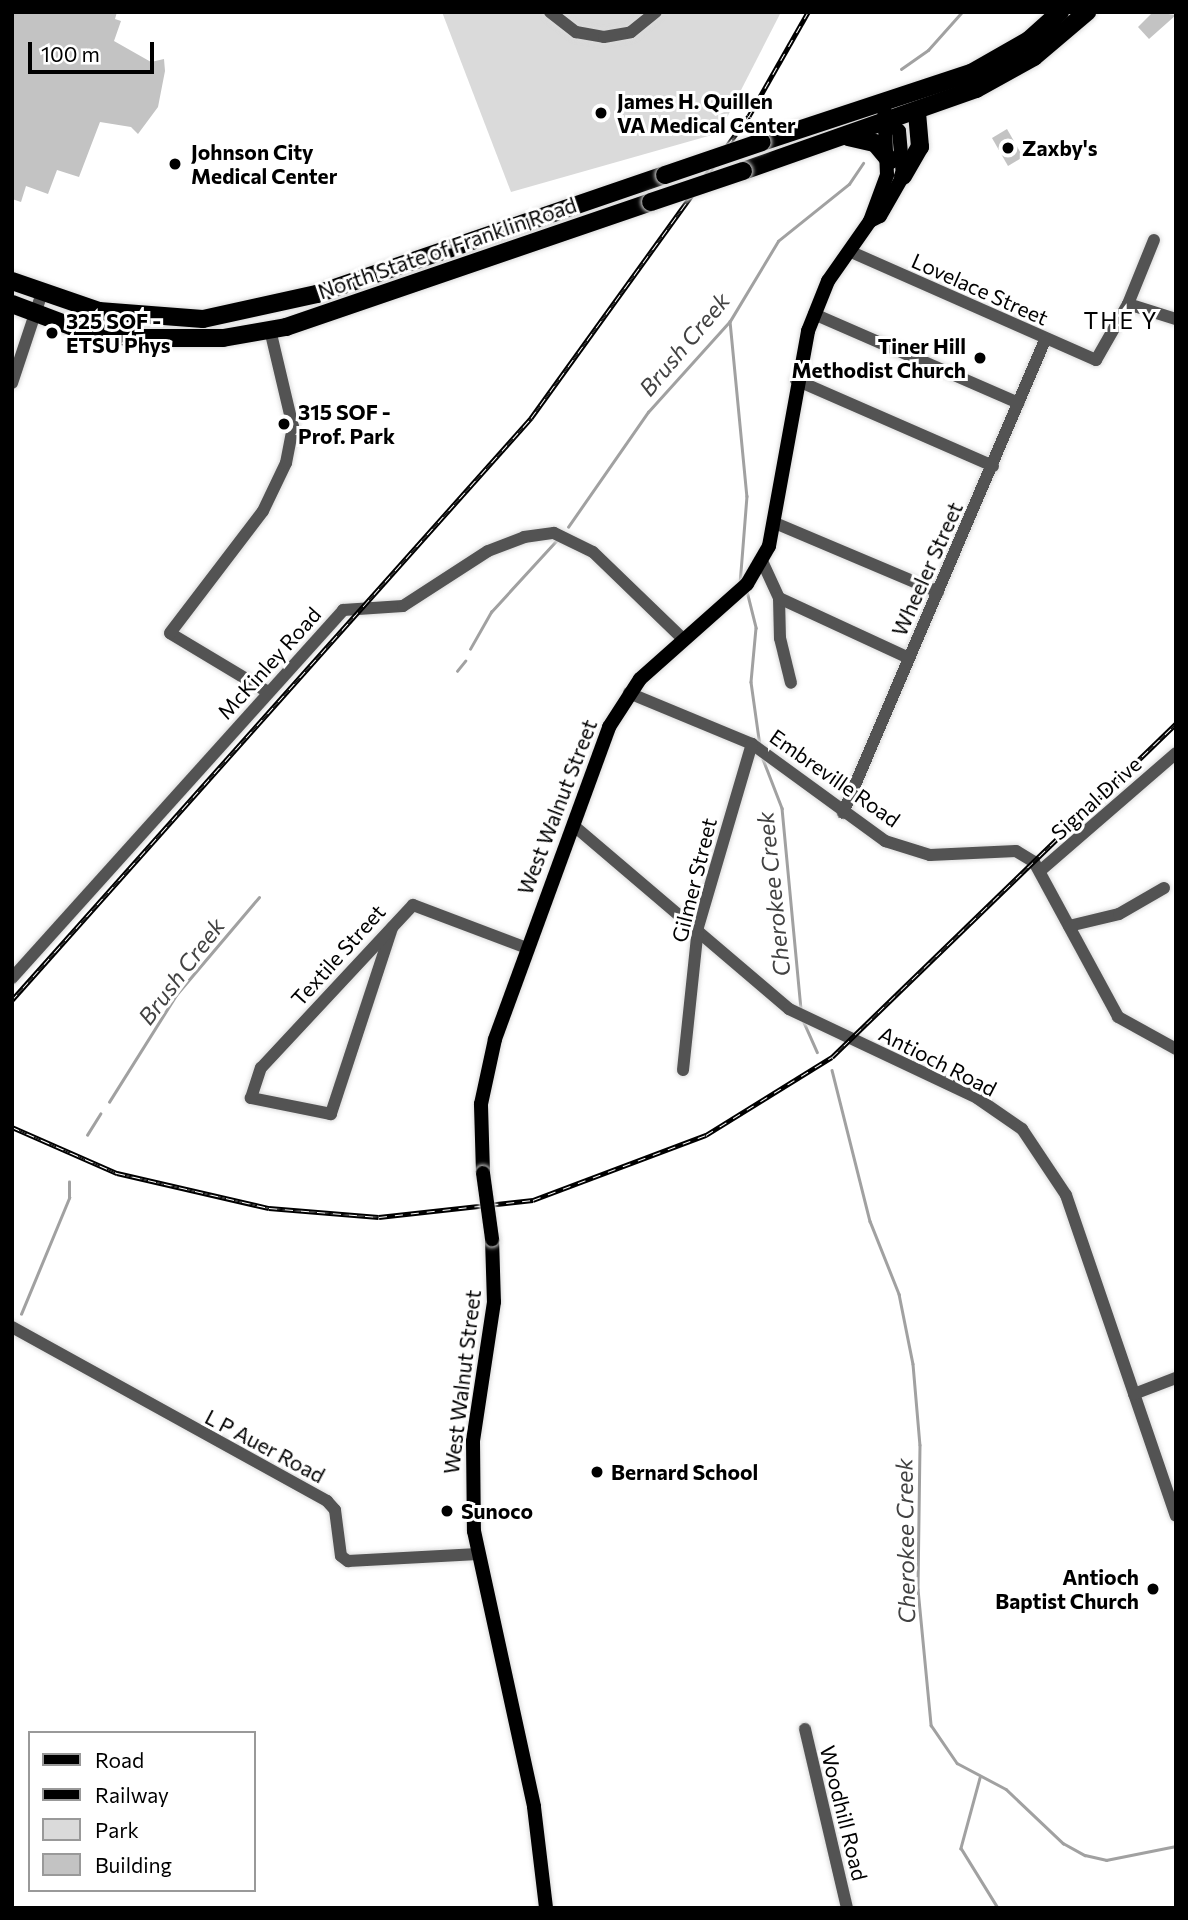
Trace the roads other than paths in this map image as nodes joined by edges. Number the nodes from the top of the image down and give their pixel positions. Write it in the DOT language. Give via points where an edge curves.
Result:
graph roads {
  1 [pos="550,12"];
  2 [pos="656,12"];
  3 [pos="1060,12"];
  4 [pos="1087,12"];
  5 [pos="886,112"];
  6 [pos="917,112"];
  7 [pos="848,137"];
  8 [pos="890,161"];
  9 [pos="903,176"];
  10 [pos="870,221"];
  11 [pos="1154,240"];
  12 [pos="471,241"];
  13 [pos="849,251"];
  14 [pos="477,261"];
  15 [pos="12,281"];
  16 [pos="43,293"];
  17 [pos="12,304"];
  18 [pos="1128,304"];
  19 [pos="37,314"];
  20 [pos="814,314"];
  21 [pos="1176,319"];
  22 [pos="270,330"];
  23 [pos="1045,340"];
  24 [pos="796,380"];
  25 [pos="12,383"];
  26 [pos="1020,403"];
  27 [pos="993,466"];
  28 [pos="775,523"];
  29 [pos="762,561"];
  30 [pos="939,592"];
  31 [pos="779,598"];
  32 [pos="683,639"];
  33 [pos="909,658"];
  34 [pos="791,683"];
  35 [pos="268,692"];
  36 [pos="629,693"];
  37 [pos="757,748"];
  38 [pos="1176,753"];
  39 [pos="843,813"];
  40 [pos="573,825"];
  41 [pos="1040,871"];
  42 [pos="1164,888"];
  43 [pos="1069,926"];
  44 [pos="698,927"];
  45 [pos="392,928"];
  46 [pos="527,948"];
  47 [pos="12,978"];
  48 [pos="1176,1049"];
  49 [pos="683,1070"];
  50 [pos="12,1326"];
  51 [pos="1176,1378"];
  52 [pos="1134,1394"];
  53 [pos="1173,1501"];
  54 [pos="1176,1516"];
  55 [pos="478,1554"];
  56 [pos="805,1729"];
  57 [pos="546,1908"];
  58 [pos="847,1908"];
  1 -- 2 [label="street" via="576,32 604,37 631,32"];
  3 -- 5 [label="highway" via="997,60"];
  4 -- 6 [label="highway" via="1006,74"];
  5 -- 6 [label="highway"];
  5 -- 7 [label="highway, North State of Franklin Road"];
  5 -- 8 [label="main road, West Walnut Street"];
  5 -- 9 [label="main road" via="900,131"];
  5 -- 12 [label="highway, North State of Franklin Road, bridge" via="762,142"];
  6 -- 9 [label="highway" via="920,147"];
  7 -- 8 [label="highway" via="875,142"];
  7 -- 14 [label="highway, North State of Franklin Road, bridge"];
  8 -- 10 [label="main road, West Walnut Street"];
  9 -- 10 [label="main road, West Walnut Street" via="880,216"];
  10 -- 13 [label="main road, West Walnut Street"];
  11 -- 18 [label="street"];
  12 -- 14 [label="street"];
  12 -- 16 [label="highway, North State of Franklin Road" via="279,306 203,319 121,316"];
  13 -- 20 [label="main road, West Walnut Street"];
  13 -- 23 [label="street, Lovelace Street"];
  14 -- 22 [label="highway, North State of Franklin Road"];
  15 -- 16 [label="highway, North State of Franklin Road"];
  16 -- 19 [label="street"];
  17 -- 19 [label="highway, North State of Franklin Road"];
  18 -- 21 [label="street"];
  18 -- 23 [label="street, Lovelace Street" via="1096,360"];
  19 -- 22 [label="highway, North State of Franklin Road" via="84,331 136,338 223,338"];
  19 -- 25 [label="street"];
  20 -- 24 [label="main road, West Walnut Street"];
  20 -- 26 [label="street"];
  22 -- 35 [label="street" via="293,427 286,463 263,511 170,633"];
  23 -- 26 [label="street, Wheeler Street"];
  24 -- 27 [label="street"];
  24 -- 28 [label="main road, West Walnut Street"];
  26 -- 27 [label="street, Wheeler Street"];
  27 -- 30 [label="street, Wheeler Street"];
  28 -- 29 [label="main road, West Walnut Street"];
  28 -- 30 [label="street"];
  29 -- 31 [label="street"];
  29 -- 32 [label="main road, West Walnut Street" via="743,587"];
  30 -- 33 [label="street, Wheeler Street"];
  31 -- 33 [label="street"];
  31 -- 34 [label="street" via="780,638"];
  32 -- 35 [label="street, McKinley Road" via="593,552 562,535 544,533 488,551 402,606 343,610"];
  32 -- 36 [label="main road, West Walnut Street"];
  33 -- 39 [label="street, Wheeler Street"];
  35 -- 47 [label="street, McKinley Road"];
  36 -- 37 [label="street, Embreville Road"];
  36 -- 40 [label="main road, West Walnut Street" via="609,727"];
  37 -- 39 [label="street, Embreville Road"];
  37 -- 44 [label="street, Gilmer Street"];
  38 -- 41 [label="street, Signal Drive"];
  39 -- 41 [label="street, Embreville Road" via="885,841 930,855 1016,851"];
  40 -- 44 [label="street, Antioch Road"];
  40 -- 46 [label="main road, West Walnut Street"];
  41 -- 43 [label="street, Embreville Road"];
  42 -- 43 [label="street" via="1119,914"];
  43 -- 48 [label="street, Embreville Road" via="1118,1017"];
  44 -- 49 [label="street, Gilmer Street"];
  44 -- 52 [label="street, Antioch Road" via="789,1009 977,1098 1022,1129 1066,1195"];
  45 -- 45 [label="street, Textile Street" via="331,1114 251,1098 261,1068"];
  45 -- 46 [label="street, Textile Street" via="412,905"];
  46 -- 55 [label="main road, West Walnut Street, bridge" via="485,1079 483,1173 494,1302 472,1465"];
  50 -- 55 [label="street, L P Auer Road" via="327,1501 335,1510 341,1556 348,1561"];
  51 -- 52 [label="street"];
  52 -- 53 [label="street, Antioch Road"];
  53 -- 54 [label="street, Antioch Road"];
  55 -- 57 [label="main road, West Walnut Street" via="534,1807"];
  56 -- 58 [label="street, Woodhill Road"];
}
